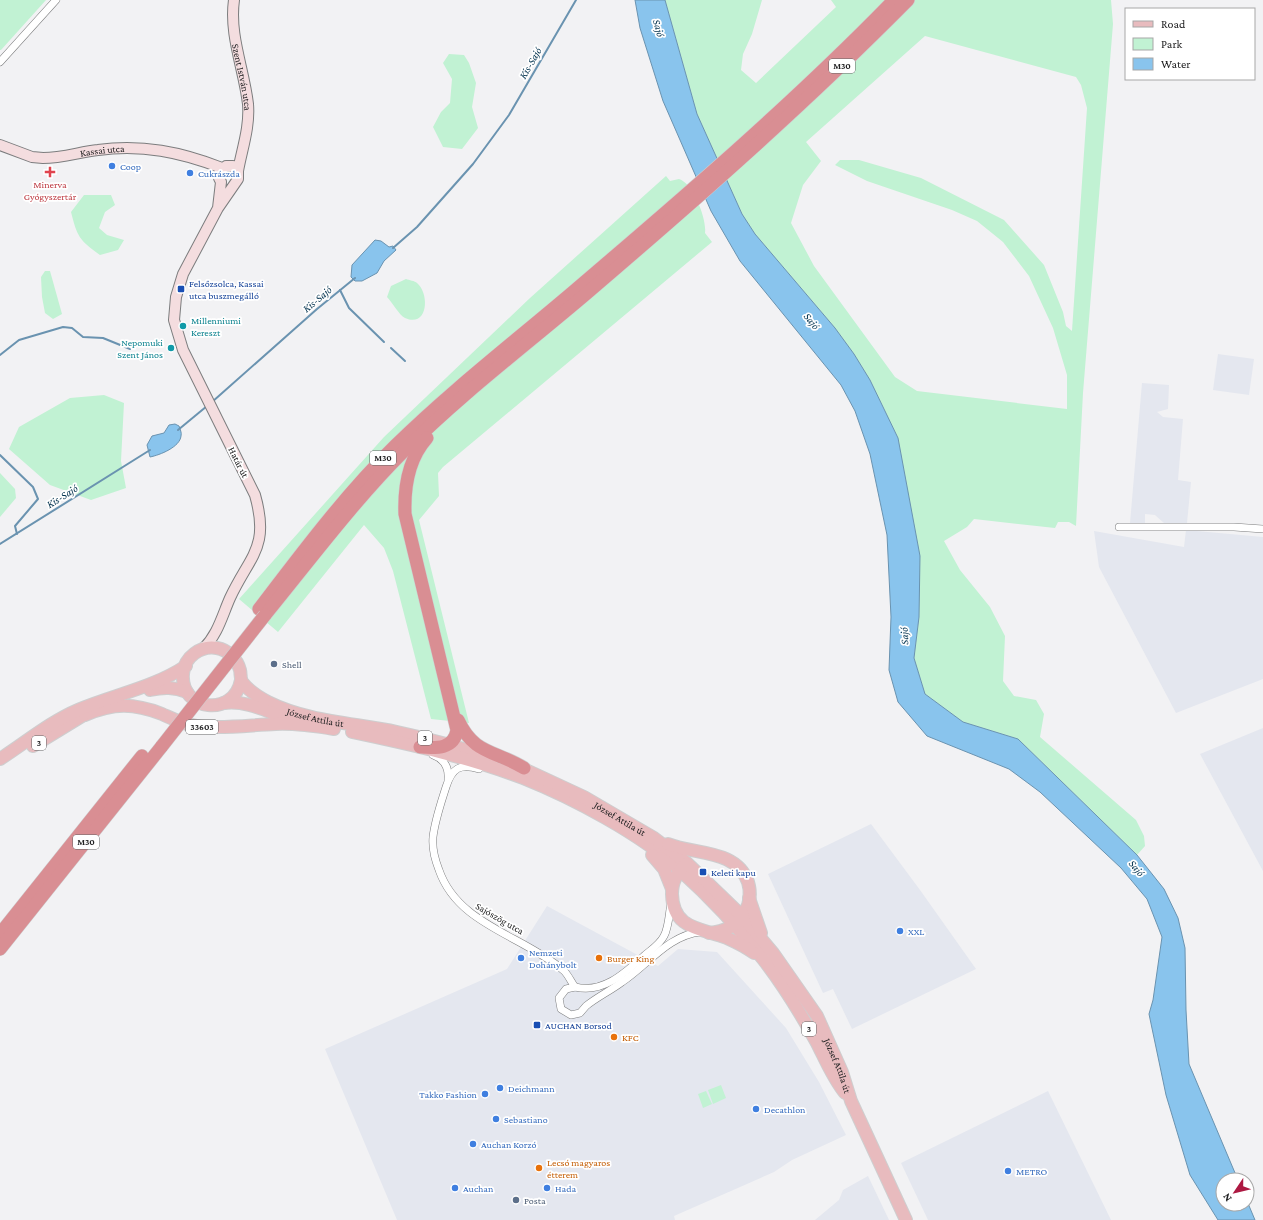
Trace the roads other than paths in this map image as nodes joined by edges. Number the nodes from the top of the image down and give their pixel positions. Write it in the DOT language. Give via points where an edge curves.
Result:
graph roads {
  1 [pos="56,0"];
  2 [pos="234,0"];
  3 [pos="894,0"];
  4 [pos="908,0"];
  5 [pos="0,62"];
  6 [pos="772,125"];
  7 [pos="0,145"];
  8 [pos="226,173"];
  9 [pos="233,185"];
  10 [pos="686,202"];
  11 [pos="218,208"];
  12 [pos="458,402"];
  13 [pos="1119,527"];
  14 [pos="1263,530"];
  15 [pos="262,612"];
  16 [pos="219,627"];
  17 [pos="203,648"];
  18 [pos="231,655"];
  19 [pos="186,666"];
  20 [pos="241,680"];
  21 [pos="187,692"];
  22 [pos="224,703"];
  23 [pos="101,708"];
  24 [pos="454,714"];
  25 [pos="85,715"];
  26 [pos="306,725"];
  27 [pos="386,739"];
  28 [pos="159,743"];
  29 [pos="448,744"];
  30 [pos="420,747"];
  31 [pos="0,759"];
  32 [pos="0,769"];
  33 [pos="523,773"];
  34 [pos="448,779"];
  35 [pos="620,828"];
  36 [pos="654,838"];
  37 [pos="710,855"];
  38 [pos="683,866"];
  39 [pos="672,894"];
  40 [pos="749,898"];
  41 [pos="10,921"];
  42 [pos="738,921"];
  43 [pos="0,930"];
  44 [pos="706,932"];
  45 [pos="0,934"];
  46 [pos="0,949"];
  47 [pos="768,956"];
  48 [pos="555,964"];
  49 [pos="578,988"];
  50 [pos="566,989"];
  51 [pos="586,1006"];
  52 [pos="906,1220"];
  1 -- 5 [label="street"];
  2 -- 8 [label="main road, Szent István utca" via="233,22 248,103 248,120 241,154"];
  3 -- 6 [label="highway, M30"];
  4 -- 6 [label="highway, M30"];
  6 -- 10 [label="highway, M30"];
  7 -- 8 [label="main road, Kassai utca" via="32,157 43,158 97,150 159,149 204,161"];
  8 -- 9 [label="main road" via="226,186"];
  8 -- 9 [label="main road, Határ út" via="238,179"];
  8 -- 11 [label="main road"];
  9 -- 11 [label="main road, Határ út"];
  10 -- 12 [label="highway, M30"];
  10 -- 15 [label="highway, M30" via="442,403 395,446 326,524"];
  11 -- 16 [label="main road, Határ út" via="183,274 176,297 174,320 189,363 255,495 260,515 259,542 249,566 230,597"];
  12 -- 15 [label="highway, M30" via="404,451"];
  12 -- 24 [label="highway" via="418,450 410,469 404,502 407,526"];
  13 -- 14 [label="street"];
  15 -- 28 [label="highway, M30, bridge"];
  16 -- 17 [label="main road, Határ út"];
  16 -- 18 [label="main road" via="220,639"];
  17 -- 18 [label="main road" via="219,649"];
  17 -- 19 [label="main road, 3" via="192,656"];
  18 -- 20 [label="main road, 3" via="239,666"];
  19 -- 21 [label="main road" via="183,680"];
  19 -- 31 [label="main road, 3" via="155,683 76,711"];
  20 -- 22 [label="main road" via="236,693"];
  20 -- 29 [label="main road, József Attila út / 3" via="249,690 269,702 292,711"];
  21 -- 22 [label="main road, 3" via="192,698 204,704 212,706"];
  21 -- 25 [label="main road, 3" via="170,687 150,690 106,704"];
  22 -- 26 [label="main road, 3" via="238,701 250,704"];
  23 -- 25 [label="main road, 3"];
  23 -- 26 [label="main road, 33603" via="117,705 135,706 195,726"];
  24 -- 29 [label="highway" via="456,734 453,741"];
  24 -- 33 [label="highway" via="464,733 474,744"];
  25 -- 32 [label="main road, 3"];
  26 -- 27 [label="main road, József Attila út / 3"];
  27 -- 30 [label="main road, József Attila út / 3"];
  27 -- 34 [label="street" via="393,744 439,758 447,766"];
  28 -- 41 [label="highway, M30"];
  28 -- 46 [label="highway, M30"];
  29 -- 30 [label="highway" via="439,748"];
  29 -- 33 [label="main road, József Attila út / 3"];
  30 -- 33 [label="main road, József Attila út / 3"];
  33 -- 34 [label="street" via="513,778 468,766 456,770"];
  33 -- 35 [label="main road, József Attila út / 3"];
  33 -- 36 [label="main road, József Attila út / 3" via="584,797"];
  34 -- 48 [label="street, Sajószög utca" via="433,839 437,863 446,887 469,912"];
  35 -- 38 [label="main road, József Attila út / 3"];
  35 -- 39 [label="main road" via="657,859 668,878"];
  36 -- 37 [label="main road" via="681,849"];
  36 -- 38 [label="main road, József Attila út / 3"];
  37 -- 38 [label="main road" via="697,857"];
  37 -- 40 [label="main road" via="725,858 738,866 746,878"];
  38 -- 39 [label="main road" via="675,876"];
  38 -- 42 [label="main road, József Attila út / 3"];
  39 -- 44 [label="main road" via="674,909 681,920 693,929"];
  39 -- 49 [label="street" via="666,934 659,943 621,976 603,986"];
  40 -- 42 [label="main road"];
  40 -- 47 [label="main road"];
  41 -- 43 [label="highway"];
  41 -- 45 [label="highway, M30"];
  42 -- 44 [label="main road" via="721,932"];
  42 -- 47 [label="main road, József Attila út / 3"];
  44 -- 47 [label="main road"];
  44 -- 51 [label="street" via="690,933 677,938 636,972"];
  47 -- 52 [label="main road, József Attila út / 3" via="833,1078 851,1101"];
  48 -- 49 [label="street, Sajószög utca" via="564,970"];
  48 -- 50 [label="street" via="566,981"];
  49 -- 50 [label="street"];
  49 -- 51 [label="street" via="585,996"];
  50 -- 51 [label="street" via="559,995 558,1000 563,1012 576,1015"];
}
